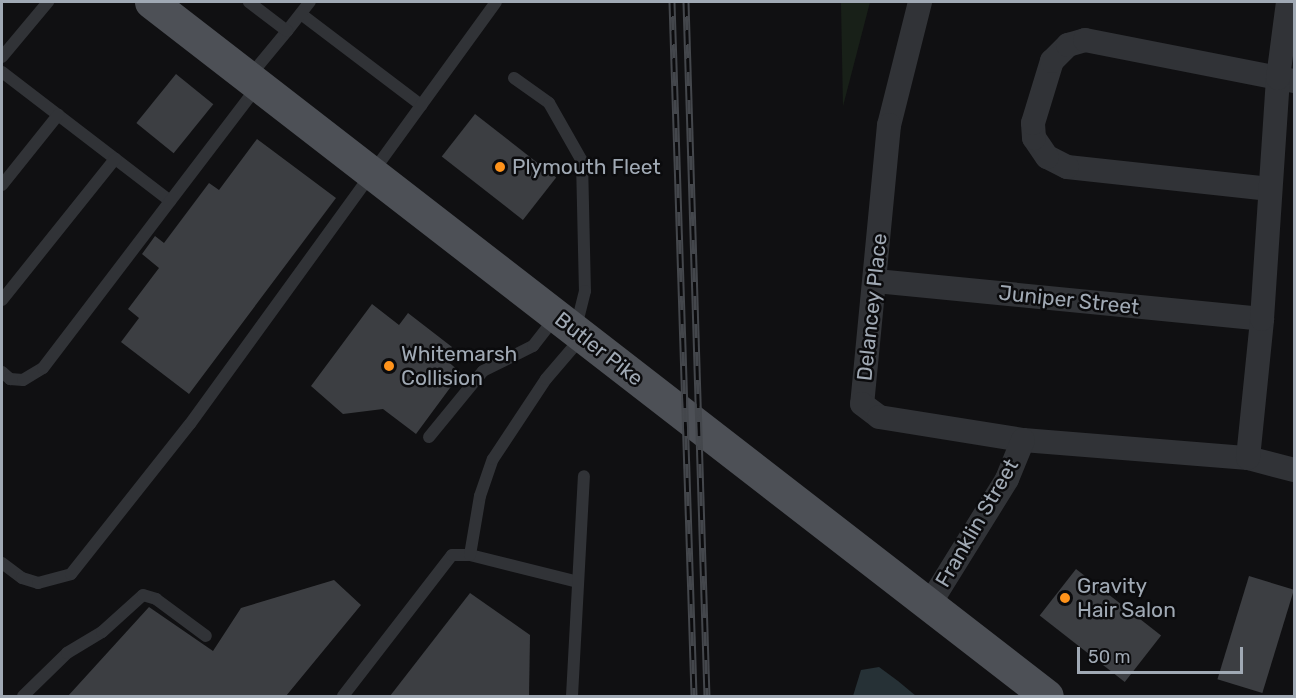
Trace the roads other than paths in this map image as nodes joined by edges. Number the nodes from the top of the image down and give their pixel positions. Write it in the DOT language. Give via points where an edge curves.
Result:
graph roads {
  1 [pos="48,2"];
  2 [pos="152,2"];
  3 [pos="249,2"];
  4 [pos="310,2"];
  5 [pos="496,2"];
  6 [pos="920,2"];
  7 [pos="1288,2"];
  8 [pos="301,14"];
  9 [pos="286,31"];
  10 [pos="2,57"];
  11 [pos="2,72"];
  12 [pos="513,78"];
  13 [pos="1286,80"];
  14 [pos="254,81"];
  15 [pos="421,105"];
  16 [pos="58,115"];
  17 [pos="116,159"];
  18 [pos="372,173"];
  19 [pos="2,185"];
  20 [pos="1270,189"];
  21 [pos="170,201"];
  22 [pos="876,281"];
  23 [pos="2,300"];
  24 [pos="1262,319"];
  25 [pos="571,328"];
  26 [pos="2,372"];
  27 [pos="429,437"];
  28 [pos="1023,440"];
  29 [pos="1248,458"];
  30 [pos="1294,470"];
  31 [pos="584,476"];
  32 [pos="470,555"];
  33 [pos="2,563"];
  34 [pos="578,582"];
  35 [pos="929,605"];
  36 [pos="206,636"];
  37 [pos="23,696"];
  38 [pos="343,696"];
  39 [pos="572,696"];
  40 [pos="1047,696"];
  1 -- 10 [label="lane"];
  2 -- 14 [label="main road, Butler Pike"];
  3 -- 9 [label="lane"];
  4 -- 8 [label="lane"];
  5 -- 15 [label="lane"];
  6 -- 22 [label="street, Delancey Place" via="889,125"];
  7 -- 13 [label="street"];
  8 -- 9 [label="lane"];
  8 -- 15 [label="lane"];
  9 -- 14 [label="lane"];
  11 -- 16 [label="lane"];
  12 -- 25 [label="lane" via="549,103 582,161 585,291"];
  13 -- 20 [label="street"];
  13 -- 20 [label="street" via="1085,40 1068,45 1052,62 1033,123 1034,138 1047,157 1067,167"];
  14 -- 18 [label="main road, Butler Pike"];
  14 -- 21 [label="lane"];
  15 -- 18 [label="lane"];
  16 -- 17 [label="lane"];
  16 -- 19 [label="lane"];
  17 -- 21 [label="lane"];
  17 -- 23 [label="lane"];
  18 -- 25 [label="main road, Butler Pike"];
  18 -- 33 [label="lane" via="190,424 71,574 38,583 22,578"];
  20 -- 24 [label="street"];
  21 -- 26 [label="lane" via="43,368 23,380 10,379"];
  22 -- 24 [label="street, Juniper Street"];
  22 -- 28 [label="street, Delancey Place" via="862,404 879,417"];
  24 -- 29 [label="street"];
  25 -- 27 [label="lane" via="483,371"];
  25 -- 32 [label="lane" via="546,379 493,459 480,496"];
  25 -- 35 [label="main road, Butler Pike"];
  28 -- 29 [label="street, Delancey Place"];
  28 -- 35 [label="street, Franklin Street" via="1007,479"];
  29 -- 30 [label="street, Delancey Place"];
  31 -- 34 [label="lane"];
  32 -- 34 [label="lane"];
  32 -- 38 [label="lane" via="452,555"];
  34 -- 39 [label="lane"];
  35 -- 40 [label="main road, Butler Pike"];
  36 -- 37 [label="lane" via="156,599 143,595 102,632 66,653"];
}
